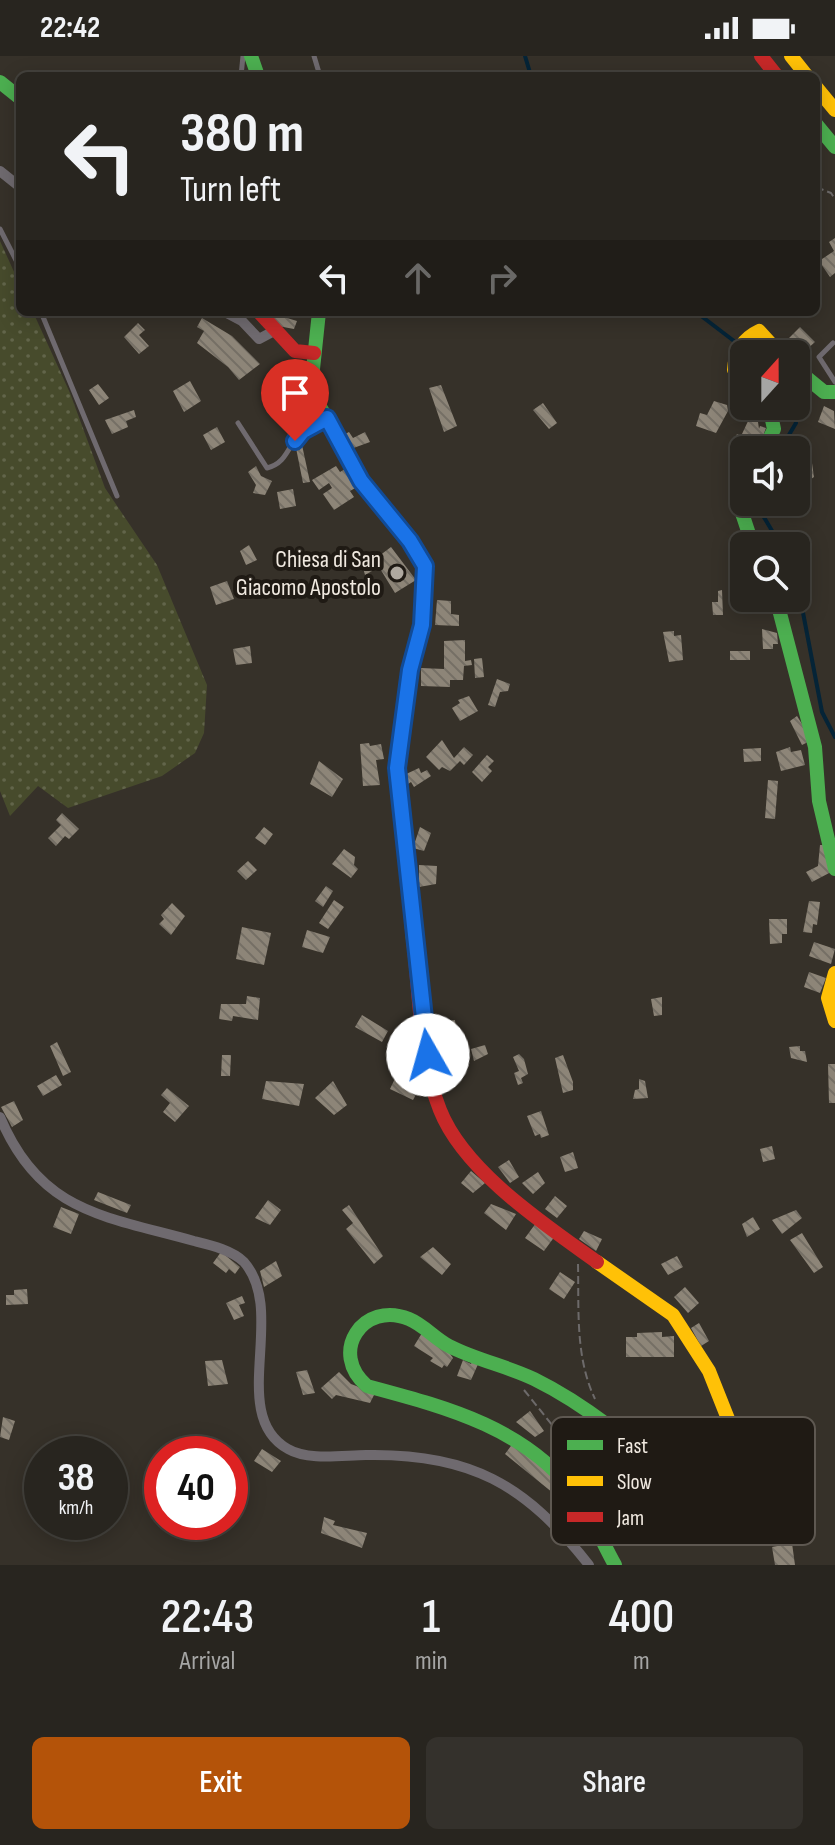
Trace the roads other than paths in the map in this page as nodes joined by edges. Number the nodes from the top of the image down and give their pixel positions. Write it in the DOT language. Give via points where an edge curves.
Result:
graph roads {
  1 [pos="761,56"];
  2 [pos="791,56"];
  3 [pos="774,72"];
  4 [pos="804,72"];
  5 [pos="0,82"];
  6 [pos="820,92"];
  7 [pos="16,95"];
  8 [pos="835,110"];
  9 [pos="820,129"];
  10 [pos="835,147"];
  11 [pos="0,171"];
  12 [pos="16,184"];
  13 [pos="0,229"];
  14 [pos="16,260"];
  15 [pos="43,316"];
  16 [pos="233,316"];
  17 [pos="262,316"];
  18 [pos="319,316"];
  19 [pos="274,331"];
  20 [pos="745,340"];
  21 [pos="771,340"];
  22 [pos="833,343"];
  23 [pos="314,353"];
  24 [pos="810,380"];
  25 [pos="835,382"];
  26 [pos="835,392"];
  27 [pos="327,418"];
  28 [pos="238,423"];
  29 [pos="117,496"];
  30 [pos="780,612"];
  31 [pos="835,869"];
  32 [pos="835,973"];
  33 [pos="835,1021"];
  34 [pos="0,1117"];
  35 [pos="597,1417"];
  36 [pos="727,1417"];
  37 [pos="551,1469"];
  38 [pos="551,1521"];
  39 [pos="572,1545"];
  40 [pos="604,1545"];
  41 [pos="589,1565"];
  42 [pos="615,1565"];
  1 -- 3 [label="main road"];
  2 -- 4 [label="main road"];
  5 -- 7 [label="main road"];
  6 -- 8 [label="main road"];
  9 -- 10 [label="main road"];
  11 -- 12 [label="street"];
  13 -- 14 [label="lane"];
  15 -- 29 [label="lane"];
  16 -- 19 [label="street" via="259,339"];
  17 -- 19 [label="main road"];
  18 -- 23 [label="main road"];
  19 -- 23 [label="main road" via="295,351"];
  20 -- 21 [label="main road" via="759,331"];
  22 -- 25 [label="lane" via="819,357"];
  23 -- 27 [label="main road" via="317,401"];
  24 -- 26 [label="main road" via="824,392"];
  27 -- 28 [label="lane" via="303,431 277,466 267,468"];
  27 -- 36 [label="main road" via="361,481 425,566 422,625 410,670 397,768 431,1080 440,1110 457,1143 487,1175 569,1242 673,1315 709,1371"];
  30 -- 31 [label="main road" via="815,747 819,801"];
  32 -- 33 [label="main road" via="826,997"];
  34 -- 38 [label="street" via="41,1183 68,1201 132,1228 218,1247 242,1260 256,1282 263,1312 257,1391 273,1434 288,1449 315,1455 442,1458 483,1472"];
  35 -- 37 [label="main road" via="511,1368 448,1346 413,1320 386,1312 366,1323 351,1346 348,1363 354,1378 489,1422"];
  39 -- 41 [label="street"];
  40 -- 42 [label="main road"];
}
